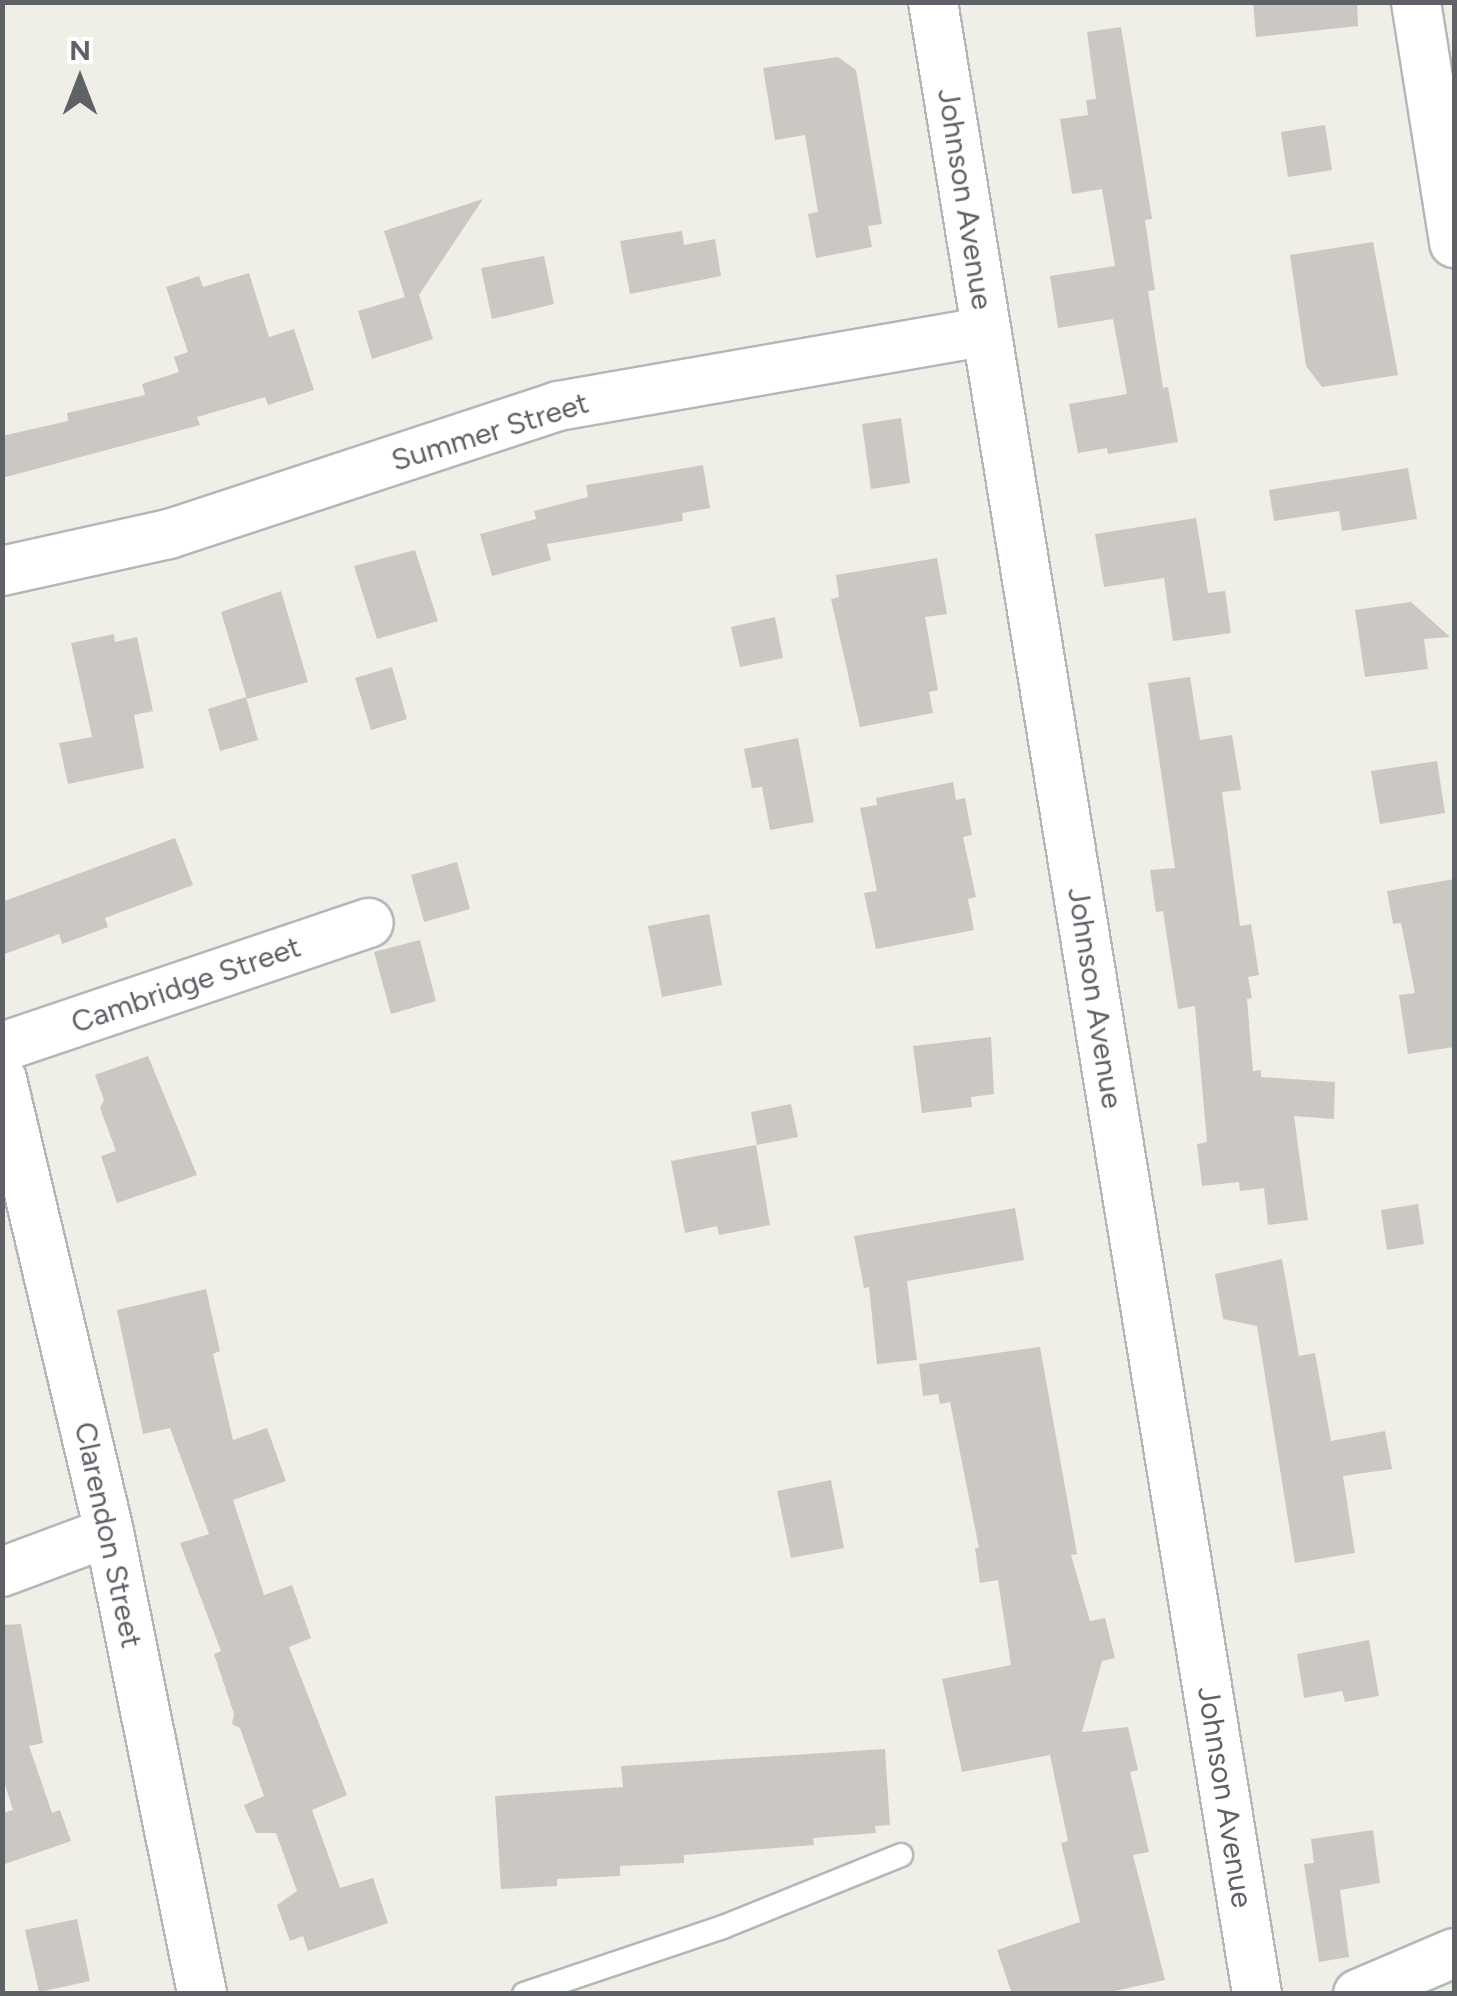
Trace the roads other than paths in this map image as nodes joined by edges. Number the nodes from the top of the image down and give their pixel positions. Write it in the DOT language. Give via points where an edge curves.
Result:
graph roads {
  1 [pos="933,2"];
  2 [pos="1416,2"];
  3 [pos="1454,243"];
  4 [pos="986,331"];
  5 [pos="2,571"];
  6 [pos="370,923"];
  7 [pos="2,1048"];
  8 [pos="2,1079"];
  9 [pos="109,1532"];
  10 [pos="2,1572"];
  11 [pos="900,1855"];
  12 [pos="1454,1953"];
  13 [pos="202,1994"];
  14 [pos="524,1994"];
  15 [pos="1257,1994"];
  16 [pos="1358,1994"];
  1 -- 4 [label="street, Johnson Avenue"];
  2 -- 3 [label="street"];
  4 -- 5 [label="street, Summer Street" via="558,406 169,534"];
  4 -- 15 [label="street, Johnson Avenue"];
  6 -- 7 [label="street, Cambridge Street"];
  8 -- 9 [label="street, Clarendon Street"];
  9 -- 10 [label="street"];
  9 -- 13 [label="street, Clarendon Street"];
  11 -- 14 [label="lane" via="723,1927"];
  12 -- 16 [label="street"];
}
